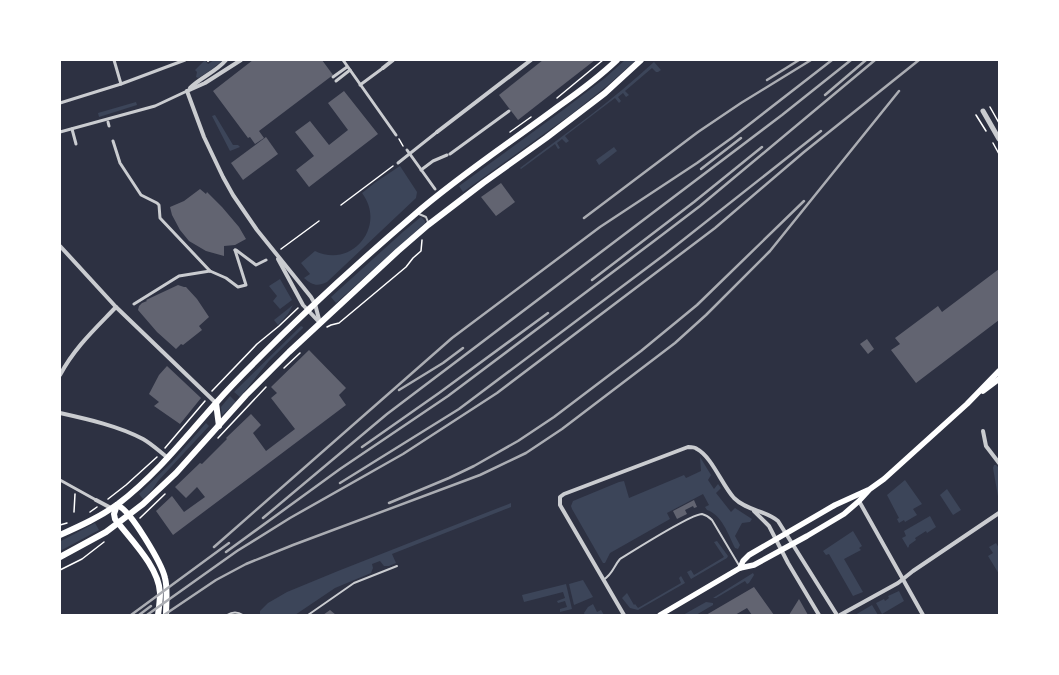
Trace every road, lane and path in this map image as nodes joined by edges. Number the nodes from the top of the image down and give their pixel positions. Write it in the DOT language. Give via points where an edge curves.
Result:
graph roads {
  1 [pos="114,60"];
  2 [pos="185,60"];
  3 [pos="226,60"];
  4 [pos="241,60"];
  5 [pos="343,60"];
  6 [pos="393,60"];
  7 [pos="530,60"];
  8 [pos="617,60"];
  9 [pos="641,60"];
  10 [pos="382,68"];
  11 [pos="349,69"];
  12 [pos="334,78"];
  13 [pos="336,81"];
  14 [pos="121,84"];
  15 [pos="360,85"];
  16 [pos="187,91"];
  17 [pos="60,103"];
  18 [pos="990,107"];
  19 [pos="509,111"];
  20 [pos="983,111"];
  21 [pos="108,122"];
  22 [pos="999,123"];
  23 [pos="109,126"];
  24 [pos="72,129"];
  25 [pos="60,132"];
  26 [pos="437,132"];
  27 [pos="396,135"];
  28 [pos="999,139"];
  29 [pos="113,141"];
  30 [pos="76,144"];
  31 [pos="408,152"];
  32 [pos="398,163"];
  33 [pos="421,170"];
  34 [pos="435,189"];
  35 [pos="341,205"];
  36 [pos="415,214"];
  37 [pos="319,221"];
  38 [pos="428,225"];
  39 [pos="60,246"];
  40 [pos="281,249"];
  41 [pos="421,252"];
  42 [pos="275,253"];
  43 [pos="266,260"];
  44 [pos="210,271"];
  45 [pos="134,304"];
  46 [pos="315,304"];
  47 [pos="116,307"];
  48 [pos="300,307"];
  49 [pos="308,311"];
  50 [pos="320,323"];
  51 [pos="330,325"];
  52 [pos="301,352"];
  53 [pos="284,368"];
  54 [pos="999,371"];
  55 [pos="60,373"];
  56 [pos="999,379"];
  57 [pos="268,384"];
  58 [pos="209,395"];
  59 [pos="216,403"];
  60 [pos="967,404"];
  61 [pos="60,413"];
  62 [pos="219,426"];
  63 [pos="983,431"];
  64 [pos="216,439"];
  65 [pos="161,452"];
  66 [pos="168,458"];
  67 [pos="999,463"];
  68 [pos="60,480"];
  69 [pos="75,488"];
  70 [pos="870,489"];
  71 [pos="169,490"];
  72 [pos="96,500"];
  73 [pos="860,501"];
  74 [pos="102,503"];
  75 [pos="114,507"];
  76 [pos="753,511"];
  77 [pos="74,512"];
  78 [pos="86,514"];
  79 [pos="999,514"];
  80 [pos="129,515"];
  81 [pos="142,517"];
  82 [pos="70,522"];
  83 [pos="118,523"];
  84 [pos="60,525"];
  85 [pos="786,533"];
  86 [pos="60,535"];
  87 [pos="776,539"];
  88 [pos="106,541"];
  89 [pos="793,544"];
  90 [pos="781,550"];
  91 [pos="60,557"];
  92 [pos="397,566"];
  93 [pos="740,568"];
  94 [pos="60,570"];
  95 [pos="603,580"];
  96 [pos="902,580"];
  97 [pos="158,615"];
  98 [pos="166,615"];
  99 [pos="227,615"];
  100 [pos="243,615"];
  101 [pos="308,615"];
  102 [pos="624,615"];
  103 [pos="660,615"];
  104 [pos="819,615"];
  105 [pos="838,615"];
  106 [pos="922,615"];
  1 -- 14 [label="street"];
  2 -- 14 [label="street"];
  3 -- 16 [label="street" via="221,67 196,82"];
  4 -- 16 [label="street" via="212,79"];
  5 -- 11 [label="street"];
  6 -- 10 [label="street"];
  7 -- 26 [label="street"];
  8 -- 36 [label="main road"];
  9 -- 38 [label="main road" via="599,97"];
  10 -- 15 [label="street"];
  11 -- 12 [label="street"];
  11 -- 13 [label="street"];
  11 -- 15 [label="street"];
  14 -- 17 [label="street"];
  15 -- 27 [label="street"];
  16 -- 24 [label="street" via="155,106"];
  16 -- 42 [label="street" via="204,137 223,177 243,211"];
  18 -- 22 [label="path"];
  19 -- 33 [label="street" via="449,154"];
  20 -- 28 [label="street"];
  21 -- 23 [label="street"];
  24 -- 25 [label="street"];
  24 -- 30 [label="street"];
  26 -- 31 [label="street"];
  27 -- 31 [label="path"];
  29 -- 44 [label="street" via="120,163 141,195 159,205 160,218"];
  31 -- 32 [label="street"];
  31 -- 33 [label="street"];
  32 -- 35 [label="path"];
  33 -- 34 [label="street"];
  36 -- 38 [label="lane" via="426,217"];
  36 -- 46 [label="main road"];
  37 -- 40 [label="path"];
  38 -- 50 [label="main road"];
  39 -- 47 [label="street"];
  41 -- 51 [label="path" via="339,323"];
  42 -- 46 [label="street"];
  42 -- 49 [label="street"];
  43 -- 44 [label="street" via="256,265 235,250 246,285 238,287"];
  44 -- 45 [label="street" via="179,276"];
  46 -- 49 [label="main road"];
  46 -- 50 [label="street"];
  47 -- 55 [label="street" via="73,352"];
  47 -- 58 [label="street"];
  48 -- 58 [label="path" via="257,344"];
  49 -- 50 [label="street"];
  49 -- 59 [label="main road"];
  50 -- 62 [label="main road" via="259,382"];
  52 -- 53 [label="path"];
  54 -- 60 [label="main road"];
  56 -- 60 [label="main road"];
  57 -- 64 [label="path"];
  58 -- 59 [label="street"];
  58 -- 65 [label="path"];
  59 -- 62 [label="main road"];
  59 -- 66 [label="main road"];
  60 -- 70 [label="main road"];
  61 -- 65 [label="street" via="144,439"];
  62 -- 80 [label="main road" via="176,473"];
  63 -- 67 [label="street" via="986,446"];
  65 -- 66 [label="street"];
  65 -- 74 [label="path" via="126,485"];
  66 -- 75 [label="main road"];
  68 -- 69 [label="street"];
  69 -- 72 [label="street"];
  69 -- 77 [label="path"];
  70 -- 73 [label="main road"];
  70 -- 85 [label="main road" via="835,505"];
  71 -- 81 [label="path"];
  72 -- 74 [label="street"];
  73 -- 89 [label="main road" via="844,514"];
  73 -- 96 [label="street"];
  74 -- 75 [label="street"];
  74 -- 78 [label="path"];
  75 -- 80 [label="main road" via="119,505"];
  75 -- 83 [label="main road"];
  75 -- 86 [label="main road" via="78,528"];
  76 -- 85 [label="street" via="772,516"];
  76 -- 87 [label="street" via="766,523"];
  76 -- 95 [label="street" via="735,499 706,456 696,448 686,447 564,494 559,500 560,505"];
  79 -- 96 [label="street"];
  80 -- 83 [label="main road"];
  80 -- 98 [label="main road" via="165,578"];
  82 -- 84 [label="path"];
  83 -- 91 [label="main road"];
  83 -- 97 [label="main road" via="156,577 160,593"];
  85 -- 87 [label="main road"];
  85 -- 89 [label="street"];
  87 -- 90 [label="street"];
  87 -- 93 [label="main road" via="749,555 743,560"];
  88 -- 94 [label="path" via="82,559"];
  89 -- 90 [label="main road"];
  89 -- 105 [label="street"];
  90 -- 93 [label="main road" via="754,565"];
  90 -- 104 [label="street"];
  92 -- 101 [label="lane" via="354,583"];
  93 -- 95 [label="lane" via="712,520 702,514 672,528 620,559"];
  93 -- 103 [label="main road"];
  95 -- 102 [label="street"];
  96 -- 105 [label="street"];
  96 -- 106 [label="street"];
  99 -- 100 [label="lane"];
}
